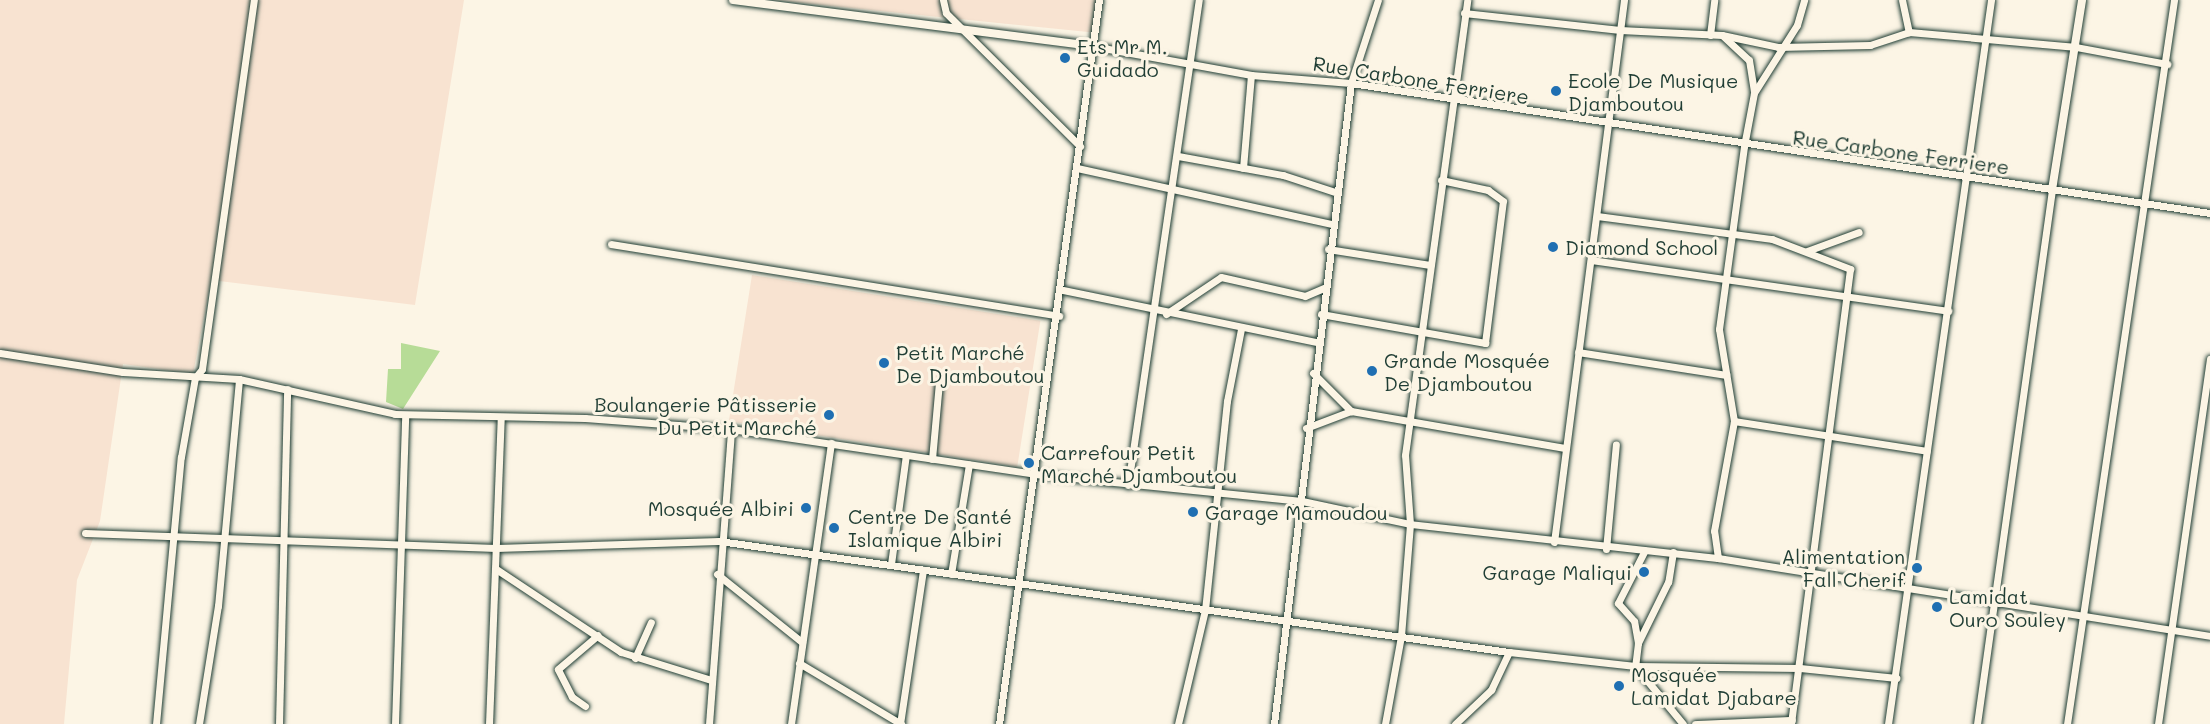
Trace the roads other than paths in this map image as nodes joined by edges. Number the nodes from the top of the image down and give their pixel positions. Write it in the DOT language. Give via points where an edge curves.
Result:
graph roads {
  1 [pos="254,0"];
  2 [pos="733,0"];
  3 [pos="943,0"];
  4 [pos="1099,0"];
  5 [pos="1199,0"];
  6 [pos="1378,0"];
  7 [pos="1467,0"];
  8 [pos="1624,0"];
  9 [pos="1714,0"];
  10 [pos="1804,0"];
  11 [pos="1902,0"];
  12 [pos="1991,0"];
  13 [pos="2082,0"];
  14 [pos="2174,0"];
  15 [pos="1464,13"];
  16 [pos="963,28"];
  17 [pos="1620,30"];
  18 [pos="1909,32"];
  19 [pos="1710,35"];
  20 [pos="1722,35"];
  21 [pos="1984,40"];
  22 [pos="1092,46"];
  23 [pos="1778,47"];
  24 [pos="2076,47"];
  25 [pos="1191,62"];
  26 [pos="2167,64"];
  27 [pos="1251,75"];
  28 [pos="1351,83"];
  29 [pos="1754,93"];
  30 [pos="1451,100"];
  31 [pos="1608,126"];
  32 [pos="1080,146"];
  33 [pos="1744,146"];
  34 [pos="1178,156"];
  35 [pos="1077,168"];
  36 [pos="1243,168"];
  37 [pos="1968,178"];
  38 [pos="1441,180"];
  39 [pos="1172,190"];
  40 [pos="2052,190"];
  41 [pos="1335,192"];
  42 [pos="2144,204"];
  43 [pos="2210,213"];
  44 [pos="1597,216"];
  45 [pos="1331,224"];
  46 [pos="1859,232"];
  47 [pos="1732,235"];
  48 [pos="611,244"];
  49 [pos="1328,249"];
  50 [pos="1807,251"];
  51 [pos="1591,260"];
  52 [pos="1430,265"];
  53 [pos="1726,280"];
  54 [pos="1324,288"];
  55 [pos="1063,290"];
  56 [pos="1850,297"];
  57 [pos="1154,311"];
  58 [pos="1948,311"];
  59 [pos="1166,314"];
  60 [pos="1321,314"];
  61 [pos="1059,316"];
  62 [pos="1241,329"];
  63 [pos="1423,332"];
  64 [pos="1317,342"];
  65 [pos="1578,352"];
  66 [pos="0,353"];
  67 [pos="2210,359"];
  68 [pos="1313,373"];
  69 [pos="1726,375"];
  70 [pos="195,378"];
  71 [pos="239,379"];
  72 [pos="939,382"];
  73 [pos="287,389"];
  74 [pos="1351,411"];
  75 [pos="405,415"];
  76 [pos="501,418"];
  77 [pos="1410,419"];
  78 [pos="1734,421"];
  79 [pos="1306,428"];
  80 [pos="731,429"];
  81 [pos="1832,435"];
  82 [pos="831,443"];
  83 [pos="1616,444"];
  84 [pos="1565,448"];
  85 [pos="1927,452"];
  86 [pos="906,455"];
  87 [pos="932,459"];
  88 [pos="969,464"];
  89 [pos="1035,474"];
  90 [pos="1128,485"];
  91 [pos="1215,495"];
  92 [pos="1302,501"];
  93 [pos="1410,524"];
  94 [pos="85,533"];
  95 [pos="176,535"];
  96 [pos="222,539"];
  97 [pos="719,541"];
  98 [pos="284,542"];
  99 [pos="1554,542"];
  100 [pos="397,544"];
  101 [pos="496,548"];
  102 [pos="1606,549"];
  103 [pos="1645,550"];
  104 [pos="815,552"];
  105 [pos="1673,552"];
  106 [pos="1718,558"];
  107 [pos="891,564"];
  108 [pos="496,569"];
  109 [pos="923,570"];
  110 [pos="717,574"];
  111 [pos="951,574"];
  112 [pos="1811,575"];
  113 [pos="1021,585"];
  114 [pos="1903,591"];
  115 [pos="1990,603"];
  116 [pos="1205,610"];
  117 [pos="2082,616"];
  118 [pos="1285,618"];
  119 [pos="651,622"];
  120 [pos="2169,630"];
  121 [pos="598,635"];
  122 [pos="1401,636"];
  123 [pos="2210,636"];
  124 [pos="802,642"];
  125 [pos="1638,643"];
  126 [pos="1509,652"];
  127 [pos="635,657"];
  128 [pos="799,663"];
  129 [pos="1635,666"];
  130 [pos="1800,668"];
  131 [pos="1896,678"];
  132 [pos="711,680"];
  133 [pos="585,706"];
  134 [pos="1791,722"];
  135 [pos="156,724"];
  136 [pos="199,724"];
  137 [pos="279,724"];
  138 [pos="395,724"];
  139 [pos="489,724"];
  140 [pos="709,724"];
  141 [pos="791,724"];
  142 [pos="900,724"];
  143 [pos="999,724"];
  144 [pos="1178,724"];
  145 [pos="1274,724"];
  146 [pos="1385,724"];
  147 [pos="1455,724"];
  148 [pos="1683,724"];
  149 [pos="1695,724"];
  150 [pos="1888,724"];
  151 [pos="1977,724"];
  152 [pos="2067,724"];
  153 [pos="2158,724"];
  1 -- 70 [label="street" via="202,369"];
  2 -- 16 [label="street, Rue Carbone Ferriere"];
  3 -- 16 [label="street" via="946,13"];
  4 -- 22 [label="street"];
  5 -- 25 [label="street"];
  6 -- 28 [label="street"];
  7 -- 15 [label="street"];
  8 -- 17 [label="street"];
  9 -- 19 [label="street"];
  10 -- 23 [label="street" via="1797,25"];
  11 -- 18 [label="street"];
  12 -- 21 [label="street"];
  13 -- 24 [label="street"];
  14 -- 26 [label="street"];
  15 -- 17 [label="street"];
  15 -- 30 [label="street"];
  16 -- 22 [label="street, Rue Carbone Ferriere"];
  16 -- 32 [label="street"];
  17 -- 19 [label="street"];
  17 -- 31 [label="street"];
  18 -- 21 [label="street"];
  18 -- 23 [label="street" via="1870,45"];
  19 -- 20 [label="street"];
  20 -- 23 [label="street"];
  20 -- 29 [label="street" via="1749,60"];
  21 -- 24 [label="street"];
  21 -- 37 [label="street"];
  22 -- 25 [label="street, Rue Carbone Ferriere"];
  22 -- 32 [label="street"];
  23 -- 29 [label="street"];
  24 -- 26 [label="street"];
  24 -- 40 [label="street"];
  25 -- 27 [label="street, Rue Carbone Ferriere"];
  25 -- 34 [label="street"];
  26 -- 42 [label="street"];
  27 -- 28 [label="street, Rue Carbone Ferriere"];
  27 -- 36 [label="street"];
  28 -- 30 [label="street, Rue Carbone Ferriere"];
  28 -- 41 [label="street"];
  29 -- 33 [label="street"];
  30 -- 31 [label="street, Rue Carbone Ferriere"];
  30 -- 38 [label="street"];
  31 -- 33 [label="street, Rue Carbone Ferriere"];
  31 -- 44 [label="street"];
  32 -- 35 [label="street"];
  33 -- 37 [label="street, Rue Carbone Ferriere"];
  33 -- 47 [label="street"];
  34 -- 36 [label="street"];
  34 -- 39 [label="street"];
  35 -- 39 [label="street"];
  35 -- 55 [label="street"];
  36 -- 41 [label="street"];
  37 -- 40 [label="street, Rue Carbone Ferriere"];
  37 -- 58 [label="street"];
  38 -- 52 [label="street"];
  38 -- 63 [label="street" via="1488,190 1503,201 1488,337 1479,344"];
  39 -- 45 [label="street"];
  39 -- 57 [label="street"];
  40 -- 42 [label="street, Rue Carbone Ferriere"];
  40 -- 115 [label="street"];
  41 -- 45 [label="street"];
  42 -- 43 [label="street, Rue Carbone Ferriere"];
  42 -- 117 [label="street"];
  44 -- 47 [label="street"];
  44 -- 51 [label="street"];
  45 -- 49 [label="street"];
  46 -- 50 [label="street"];
  47 -- 50 [label="street"];
  47 -- 53 [label="street"];
  48 -- 61 [label="street"];
  49 -- 52 [label="street"];
  49 -- 54 [label="street"];
  50 -- 56 [label="street" via="1850,269"];
  51 -- 53 [label="street"];
  51 -- 65 [label="street"];
  52 -- 63 [label="street"];
  53 -- 56 [label="street"];
  53 -- 69 [label="street" via="1719,329"];
  54 -- 59 [label="street" via="1305,296 1221,277"];
  54 -- 60 [label="street"];
  55 -- 57 [label="street"];
  55 -- 61 [label="street"];
  56 -- 58 [label="street"];
  56 -- 81 [label="street"];
  57 -- 59 [label="street"];
  57 -- 90 [label="street"];
  58 -- 85 [label="street"];
  59 -- 62 [label="street"];
  60 -- 63 [label="street"];
  60 -- 64 [label="street"];
  61 -- 89 [label="street"];
  62 -- 64 [label="street"];
  62 -- 91 [label="street"];
  63 -- 77 [label="street"];
  64 -- 68 [label="street"];
  65 -- 69 [label="street"];
  65 -- 84 [label="street"];
  66 -- 70 [label="street"];
  67 -- 120 [label="street"];
  68 -- 74 [label="street"];
  68 -- 79 [label="street"];
  69 -- 78 [label="street"];
  70 -- 71 [label="street"];
  70 -- 95 [label="street" via="181,457"];
  71 -- 73 [label="street"];
  71 -- 96 [label="street"];
  72 -- 87 [label="street"];
  73 -- 75 [label="street"];
  73 -- 98 [label="street"];
  74 -- 77 [label="street"];
  74 -- 79 [label="street"];
  75 -- 76 [label="street"];
  75 -- 100 [label="street"];
  76 -- 80 [label="street"];
  76 -- 101 [label="street"];
  77 -- 84 [label="street"];
  77 -- 93 [label="street" via="1405,465"];
  78 -- 81 [label="street"];
  78 -- 106 [label="street" via="1714,531"];
  79 -- 92 [label="street"];
  80 -- 82 [label="street"];
  80 -- 97 [label="street"];
  81 -- 85 [label="street"];
  81 -- 112 [label="street"];
  82 -- 86 [label="street"];
  82 -- 104 [label="street"];
  83 -- 102 [label="street"];
  84 -- 99 [label="street"];
  85 -- 114 [label="street"];
  86 -- 87 [label="street"];
  86 -- 107 [label="street"];
  87 -- 88 [label="street"];
  88 -- 89 [label="street"];
  88 -- 111 [label="street"];
  89 -- 90 [label="street"];
  89 -- 113 [label="street"];
  90 -- 91 [label="street"];
  91 -- 92 [label="street"];
  91 -- 116 [label="street"];
  92 -- 93 [label="street"];
  92 -- 118 [label="street"];
  93 -- 99 [label="street"];
  93 -- 122 [label="street"];
  94 -- 95 [label="street" via="142,539"];
  95 -- 96 [label="street"];
  95 -- 135 [label="street"];
  96 -- 98 [label="street"];
  96 -- 136 [label="street" via="218,606"];
  97 -- 101 [label="street"];
  97 -- 104 [label="street"];
  97 -- 110 [label="street"];
  98 -- 100 [label="street"];
  98 -- 137 [label="street"];
  99 -- 102 [label="street"];
  100 -- 101 [label="street"];
  100 -- 138 [label="street"];
  101 -- 108 [label="street"];
  102 -- 103 [label="street"];
  103 -- 105 [label="street"];
  103 -- 125 [label="street" via="1617,603 1634,621"];
  104 -- 107 [label="street"];
  104 -- 124 [label="street"];
  105 -- 106 [label="street"];
  105 -- 125 [label="street" via="1658,610"];
  106 -- 112 [label="street"];
  107 -- 109 [label="street"];
  108 -- 121 [label="street"];
  108 -- 139 [label="street"];
  109 -- 111 [label="street"];
  109 -- 142 [label="street"];
  110 -- 124 [label="street"];
  110 -- 132 [label="street"];
  111 -- 113 [label="street"];
  112 -- 114 [label="street"];
  112 -- 130 [label="street"];
  113 -- 116 [label="street"];
  113 -- 143 [label="street"];
  114 -- 115 [label="street"];
  114 -- 131 [label="street"];
  115 -- 117 [label="street"];
  115 -- 151 [label="street"];
  116 -- 118 [label="street"];
  116 -- 144 [label="street"];
  117 -- 120 [label="street"];
  117 -- 152 [label="street"];
  118 -- 122 [label="street" via="1322,628"];
  118 -- 145 [label="street"];
  119 -- 127 [label="street"];
  120 -- 123 [label="street"];
  120 -- 153 [label="street"];
  121 -- 127 [label="street"];
  121 -- 133 [label="street" via="558,669 572,697"];
  122 -- 126 [label="street"];
  122 -- 146 [label="street"];
  124 -- 128 [label="street"];
  125 -- 129 [label="street"];
  126 -- 129 [label="street"];
  126 -- 147 [label="street" via="1491,690"];
  127 -- 132 [label="street"];
  128 -- 141 [label="street"];
  128 -- 142 [label="street"];
  129 -- 130 [label="street"];
  129 -- 148 [label="street"];
  130 -- 131 [label="street"];
  130 -- 134 [label="street"];
  131 -- 150 [label="street"];
  132 -- 140 [label="street"];
  134 -- 149 [label="street"];
}
